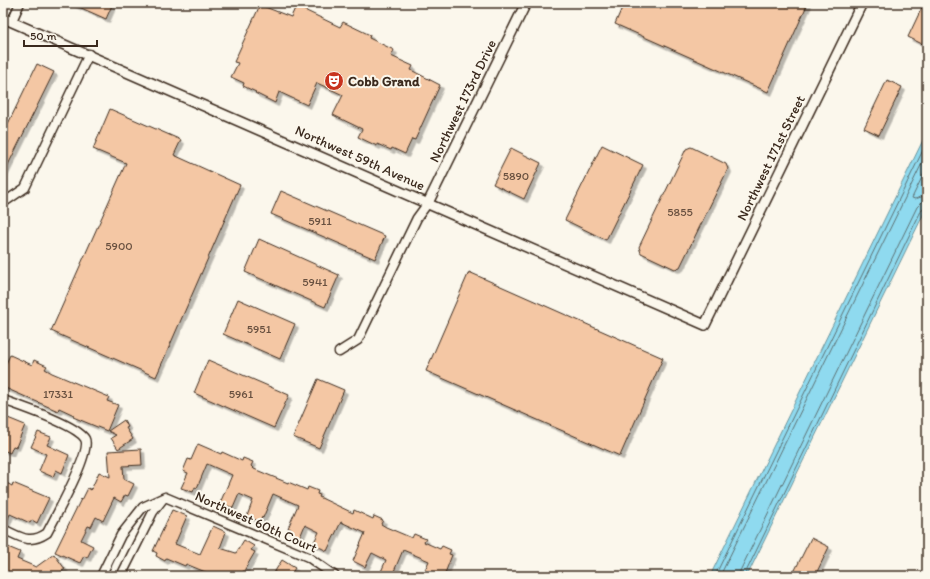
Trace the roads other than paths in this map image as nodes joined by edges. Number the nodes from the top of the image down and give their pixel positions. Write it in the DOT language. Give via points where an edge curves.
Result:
graph roads {
  1 [pos="20,3"];
  2 [pos="526,3"];
  3 [pos="862,3"];
  4 [pos="3,18"];
  5 [pos="12,21"];
  6 [pos="88,54"];
  7 [pos="3,203"];
  8 [pos="428,203"];
  9 [pos="705,325"];
  10 [pos="339,352"];
  11 [pos="3,400"];
  12 [pos="165,496"];
  13 [pos="3,529"];
  14 [pos="101,576"];
  15 [pos="121,576"];
  16 [pos="335,576"];
  1 -- 5 [label="street"];
  2 -- 8 [label="street, Northwest 173rd Drive"];
  3 -- 9 [label="street, Northwest 171st Street"];
  4 -- 5 [label="street, Northwest 59th Avenue"];
  5 -- 6 [label="street, Northwest 59th Avenue"];
  6 -- 7 [label="street" via="25,188"];
  6 -- 8 [label="street, Northwest 59th Avenue"];
  8 -- 9 [label="street, Northwest 59th Avenue"];
  8 -- 10 [label="street, Northwest 173rd Drive" via="417,218 358,340"];
  11 -- 13 [label="street" via="73,427 84,438 87,446 83,460 47,533 38,539 28,540"];
  12 -- 14 [label="street" via="143,507 121,535"];
  12 -- 15 [label="street" via="152,512"];
  12 -- 16 [label="street, Northwest 60th Court" via="308,557"];
}
